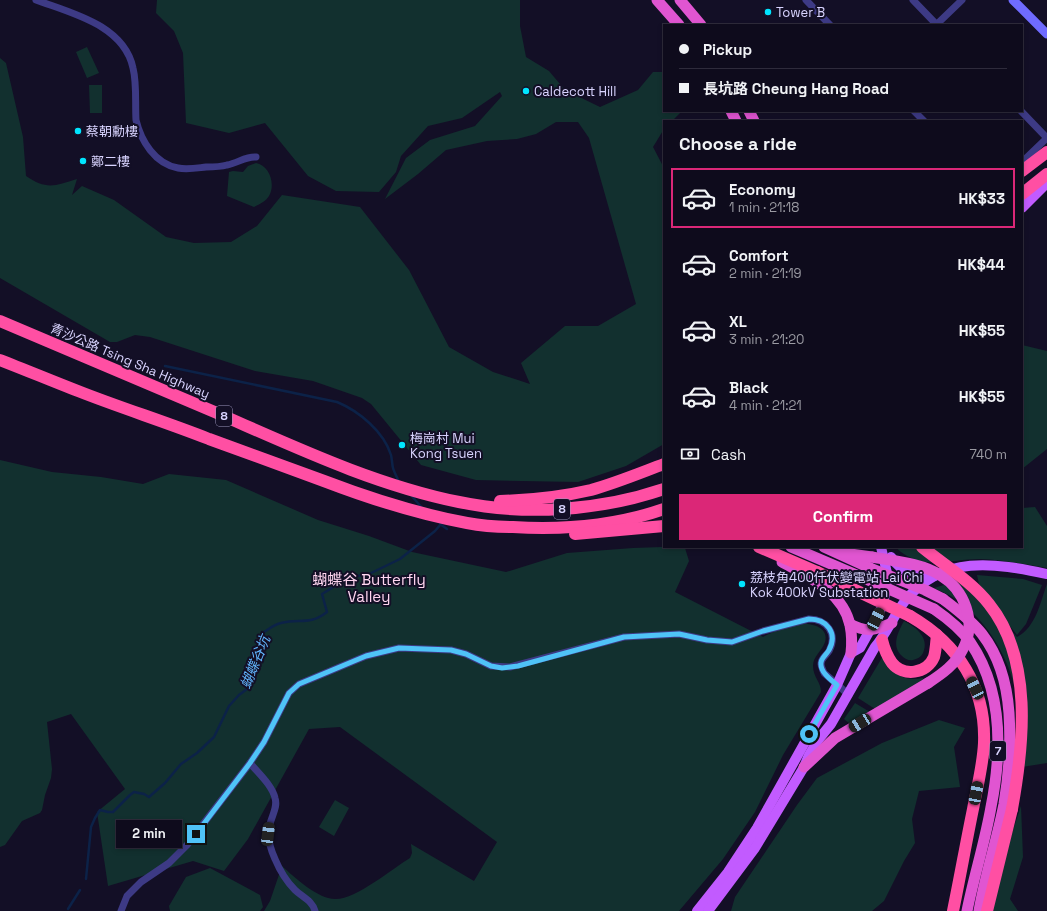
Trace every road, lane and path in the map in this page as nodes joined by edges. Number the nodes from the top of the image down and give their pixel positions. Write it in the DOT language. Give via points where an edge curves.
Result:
graph roads {
  1 [pos="36,0"];
  2 [pos="657,0"];
  3 [pos="680,0"];
  4 [pos="806,0"];
  5 [pos="914,0"];
  6 [pos="962,0"];
  7 [pos="1013,0"];
  8 [pos="678,24"];
  9 [pos="700,24"];
  10 [pos="829,24"];
  11 [pos="936,24"];
  12 [pos="938,24"];
  13 [pos="1047,34"];
  14 [pos="915,112"];
  15 [pos="1022,112"];
  16 [pos="923,120"];
  17 [pos="1047,138"];
  18 [pos="1047,152"];
  19 [pos="256,157"];
  20 [pos="1023,161"];
  21 [pos="1023,170"];
  22 [pos="1047,174"];
  23 [pos="1047,183"];
  24 [pos="1023,193"];
  25 [pos="1023,207"];
  26 [pos="0,321"];
  27 [pos="0,360"];
  28 [pos="663,464"];
  29 [pos="663,489"];
  30 [pos="459,502"];
  31 [pos="663,509"];
  32 [pos="469,524"];
  33 [pos="663,526"];
  34 [pos="760,548"];
  35 [pos="760,548"];
  36 [pos="793,548"];
  37 [pos="826,548"];
  38 [pos="881,548"];
  39 [pos="886,548"];
  40 [pos="923,548"];
  41 [pos="871,562"];
  42 [pos="939,574"];
  43 [pos="1047,574"];
  44 [pos="892,623"];
  45 [pos="850,624"];
  46 [pos="870,630"];
  47 [pos="937,635"];
  48 [pos="882,640"];
  49 [pos="852,653"];
  50 [pos="837,685"];
  51 [pos="849,695"];
  52 [pos="250,763"];
  53 [pos="804,767"];
  54 [pos="121,911"];
  55 [pos="315,911"];
  56 [pos="697,911"];
  57 [pos="708,911"];
  58 [pos="953,911"];
  59 [pos="967,911"];
  60 [pos="979,911"];
  61 [pos="987,911"];
  1 -- 19 [label="street" via="97,23 122,44 133,66 138,128 144,142 159,159 173,167 186,169 227,166 249,156"];
  2 -- 8 [label="highway"];
  3 -- 9 [label="highway"];
  4 -- 10 [label="street"];
  5 -- 11 [label="street"];
  6 -- 12 [label="street"];
  7 -- 13 [label="main road"];
  14 -- 16 [label="street"];
  15 -- 17 [label="street"];
  17 -- 20 [label="street"];
  18 -- 21 [label="highway"];
  22 -- 24 [label="highway"];
  23 -- 25 [label="main road"];
  26 -- 30 [label="highway, 青沙公路 Tsing Sha Highway / 8" via="340,466 414,491"];
  27 -- 32 [label="highway, 8" via="332,485 394,506"];
  28 -- 30 [label="highway" via="606,486 564,496"];
  29 -- 30 [label="highway, 青沙公路 Tsing Sha Highway / 8" via="626,499 570,508 508,508"];
  31 -- 32 [label="highway, 8" via="629,519 573,527 542,529"];
  32 -- 33 [label="highway" via="515,532 556,534"];
  34 -- 47 [label="highway, bridge" via="887,604 926,625"];
  35 -- 45 [label="highway" via="820,584 840,603"];
  36 -- 59 [label="highway, 7, bridge" via="934,609 964,636 987,673 997,718 998,752 994,795"];
  37 -- 41 [label="highway, 7"];
  38 -- 46 [label="main road" via="887,573 886,590 882,607"];
  39 -- 42 [label="main road" via="906,572 917,575"];
  40 -- 61 [label="highway, bridge" via="988,602 1011,643 1016,661 1021,722 1018,771 1012,809"];
  41 -- 53 [label="highway, bridge" via="911,564 931,570 950,582 961,596 966,608 969,623 965,645 952,665 844,732"];
  41 -- 60 [label="highway, 7, bridge" via="943,599 967,618 988,643 1003,678 1010,734 1007,785"];
  42 -- 43 [label="main road" via="963,566 982,565"];
  42 -- 44 [label="main road" via="913,592"];
  44 -- 46 [label="highway"];
  44 -- 48 [label="main road"];
  45 -- 46 [label="highway"];
  45 -- 49 [label="highway"];
  46 -- 49 [label="main road" via="860,648"];
  47 -- 48 [label="highway" via="931,662 921,670 912,672 895,666 888,658"];
  47 -- 58 [label="highway" via="959,658 975,688 984,730 981,767"];
  48 -- 51 [label="main road" via="875,647"];
  49 -- 50 [label="main road"];
  50 -- 51 [label="street"];
  50 -- 52 [label="street" via="824,673 821,663 831,645 832,636 827,625 817,619 763,631 732,642 679,634 624,637 506,667 491,666 456,651 399,648 366,656 299,684 289,693 264,742"];
  50 -- 56 [label="main road" via="758,828"];
  51 -- 53 [label="main road" via="818,740"];
  52 -- 54 [label="street" via="187,845 169,863 141,882 127,896"];
  52 -- 55 [label="street" via="275,796 276,807 268,834 274,858 282,875 310,902"];
  53 -- 57 [label="main road" via="755,848"];
}
